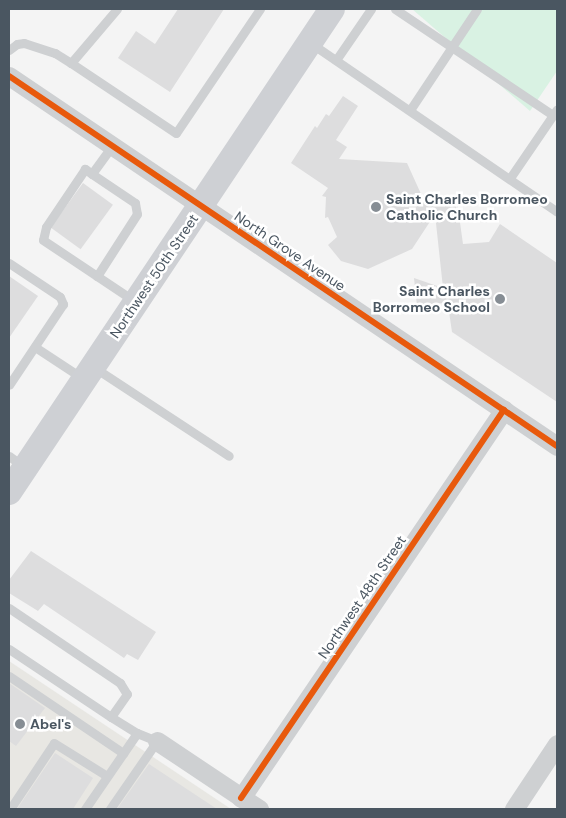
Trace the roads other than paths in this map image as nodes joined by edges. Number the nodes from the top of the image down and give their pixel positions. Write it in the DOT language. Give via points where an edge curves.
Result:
graph roads {
  1 [pos="117,9"];
  2 [pos="260,9"];
  3 [pos="332,9"];
  4 [pos="371,9"];
  5 [pos="395,9"];
  6 [pos="477,9"];
  7 [pos="309,42"];
  8 [pos="452,47"];
  9 [pos="9,50"];
  10 [pos="336,60"];
  11 [pos="71,63"];
  12 [pos="9,76"];
  13 [pos="410,110"];
  14 [pos="555,112"];
  15 [pos="112,146"];
  16 [pos="92,174"];
  17 [pos="510,178"];
  18 [pos="201,206"];
  19 [pos="557,212"];
  20 [pos="9,263"];
  21 [pos="97,276"];
  22 [pos="136,302"];
  23 [pos="35,347"];
  24 [pos="89,373"];
  25 [pos="10,383"];
  26 [pos="504,410"];
  27 [pos="557,446"];
  28 [pos="229,456"];
  29 [pos="17,462"];
  30 [pos="9,492"];
  31 [pos="9,608"];
  32 [pos="9,649"];
  33 [pos="9,676"];
  34 [pos="111,717"];
  35 [pos="137,733"];
  36 [pos="157,741"];
  37 [pos="557,744"];
  38 [pos="123,753"];
  39 [pos="107,776"];
  40 [pos="241,798"];
  41 [pos="10,809"];
  42 [pos="85,809"];
  43 [pos="110,809"];
  44 [pos="258,809"];
  45 [pos="514,809"];
  1 -- 11 [label="lane"];
  2 -- 11 [label="lane" via="176,133"];
  3 -- 7 [label="main road, Northwest 50th Street"];
  4 -- 10 [label="lane"];
  5 -- 8 [label="lane"];
  6 -- 8 [label="lane"];
  7 -- 10 [label="lane"];
  7 -- 18 [label="main road, Northwest 50th Street"];
  8 -- 13 [label="lane"];
  8 -- 14 [label="lane"];
  9 -- 11 [label="lane" via="24,43 55,53"];
  10 -- 13 [label="lane"];
  12 -- 15 [label="street, North Grove Avenue"];
  13 -- 17 [label="lane"];
  14 -- 17 [label="lane"];
  15 -- 16 [label="lane"];
  15 -- 18 [label="street, North Grove Avenue"];
  16 -- 21 [label="lane" via="135,203 137,214"];
  16 -- 21 [label="lane" via="85,169 46,228 43,240"];
  17 -- 19 [label="lane"];
  18 -- 22 [label="main road, Northwest 50th Street"];
  18 -- 26 [label="street, North Grove Avenue"];
  20 -- 23 [label="lane" via="60,297 62,307"];
  21 -- 22 [label="lane"];
  22 -- 24 [label="main road, Northwest 50th Street"];
  23 -- 24 [label="lane"];
  23 -- 25 [label="lane"];
  24 -- 28 [label="lane"];
  24 -- 29 [label="main road, Northwest 50th Street"];
  26 -- 27 [label="street, North Grove Avenue"];
  26 -- 40 [label="street, Northwest 48th Street"];
  29 -- 30 [label="main road, Northwest 50th Street"];
  31 -- 34 [label="lane" via="120,683 127,694"];
  32 -- 34 [label="lane"];
  33 -- 38 [label="lane"];
  34 -- 35 [label="lane"];
  35 -- 36 [label="lane"];
  35 -- 38 [label="lane"];
  36 -- 40 [label="street"];
  36 -- 43 [label="lane"];
  37 -- 45 [label="street"];
  38 -- 39 [label="lane"];
  39 -- 41 [label="lane" via="54,742"];
  39 -- 42 [label="lane"];
  40 -- 44 [label="street"];
}
